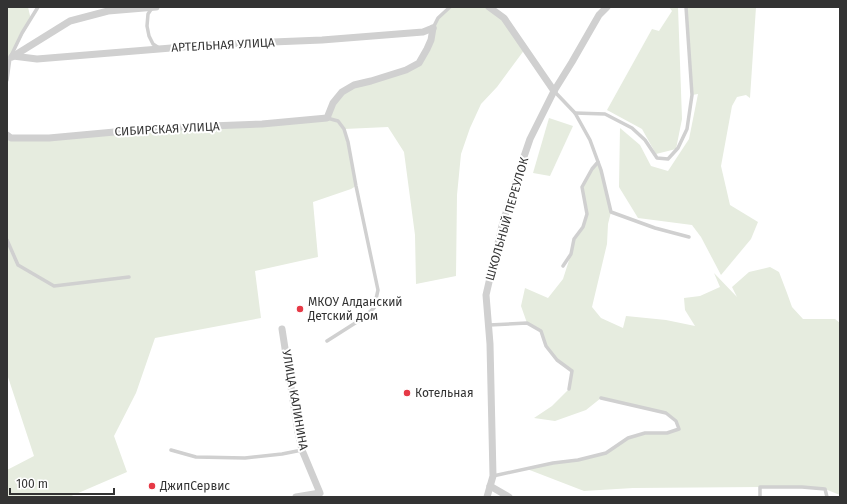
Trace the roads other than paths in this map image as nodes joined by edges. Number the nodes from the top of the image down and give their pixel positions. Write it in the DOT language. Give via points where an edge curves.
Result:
graph roads {
  1 [pos="38,7"];
  2 [pos="153,7"];
  3 [pos="156,7"];
  4 [pos="450,7"];
  5 [pos="489,7"];
  6 [pos="607,7"];
  7 [pos="686,7"];
  8 [pos="433,28"];
  9 [pos="159,48"];
  10 [pos="10,58"];
  11 [pos="7,80"];
  12 [pos="554,91"];
  13 [pos="575,113"];
  14 [pos="327,118"];
  15 [pos="7,135"];
  16 [pos="598,162"];
  17 [pos="689,237"];
  18 [pos="7,240"];
  19 [pos="563,266"];
  20 [pos="129,277"];
  21 [pos="489,325"];
  22 [pos="282,329"];
  23 [pos="327,341"];
  24 [pos="569,389"];
  25 [pos="601,398"];
  26 [pos="171,450"];
  27 [pos="302,450"];
  28 [pos="493,476"];
  29 [pos="490,486"];
  30 [pos="321,495"];
  31 [pos="296,497"];
  32 [pos="487,497"];
  33 [pos="509,497"];
  34 [pos="760,497"];
  35 [pos="827,497"];
  1 -- 10 [label="lane"];
  2 -- 3 [label="street"];
  2 -- 9 [label="lane" via="148,14 147,26 153,44"];
  2 -- 10 [label="street" via="108,12 70,21"];
  4 -- 8 [label="lane" via="438,18"];
  5 -- 12 [label="street" via="504,18"];
  6 -- 12 [label="street, ШКОЛЬНЫЙ ПЕРЕУЛОК" via="599,15"];
  7 -- 13 [label="lane" via="692,95 687,129 678,148 668,159 657,158 645,140 632,128 605,114"];
  8 -- 9 [label="street, АРТЕЛЬНАЯ УЛИЦА" via="423,32 322,40"];
  8 -- 14 [label="street" via="431,40 419,63 406,70 354,85 342,92 333,103"];
  9 -- 10 [label="street, АРТЕЛЬНАЯ УЛИЦА" via="37,59"];
  10 -- 11 [label="lane"];
  12 -- 13 [label="lane"];
  12 -- 21 [label="street, ШКОЛЬНЫЙ ПЕРЕУЛОК" via="530,140 505,218 486,295"];
  13 -- 16 [label="lane" via="590,140"];
  14 -- 15 [label="street, СИБИРСКАЯ УЛИЦА" via="262,124 158,128 49,138 11,138"];
  14 -- 23 [label="lane" via="338,121 348,142 378,290 374,308"];
  16 -- 17 [label="lane" via="611,212"];
  16 -- 19 [label="lane" via="582,187 587,214 583,227 574,239 571,254"];
  18 -- 20 [label="lane" via="18,265 54,286"];
  21 -- 24 [label="lane" via="527,323 541,331 546,346 557,360 572,372"];
  21 -- 28 [label="street, ШКОЛЬНЫЙ ПЕРЕУЛОК"];
  22 -- 27 [label="street, УЛИЦА КАЛИНИНА"];
  25 -- 28 [label="lane" via="666,413 676,421 679,429 628,438 606,453 585,459"];
  26 -- 27 [label="lane" via="196,457 245,458"];
  27 -- 30 [label="street, УЛИЦА КАЛИНИНА"];
  28 -- 29 [label="street, ШКОЛЬНЫЙ ПЕРЕУЛОК"];
  29 -- 32 [label="street, ШКОЛЬНЫЙ ПЕРЕУЛОК"];
  29 -- 33 [label="street"];
  30 -- 31 [label="street, УЛИЦА КАЛИНИНА"];
  34 -- 35 [label="lane" via="760,487 802,487 825,489"];
}
